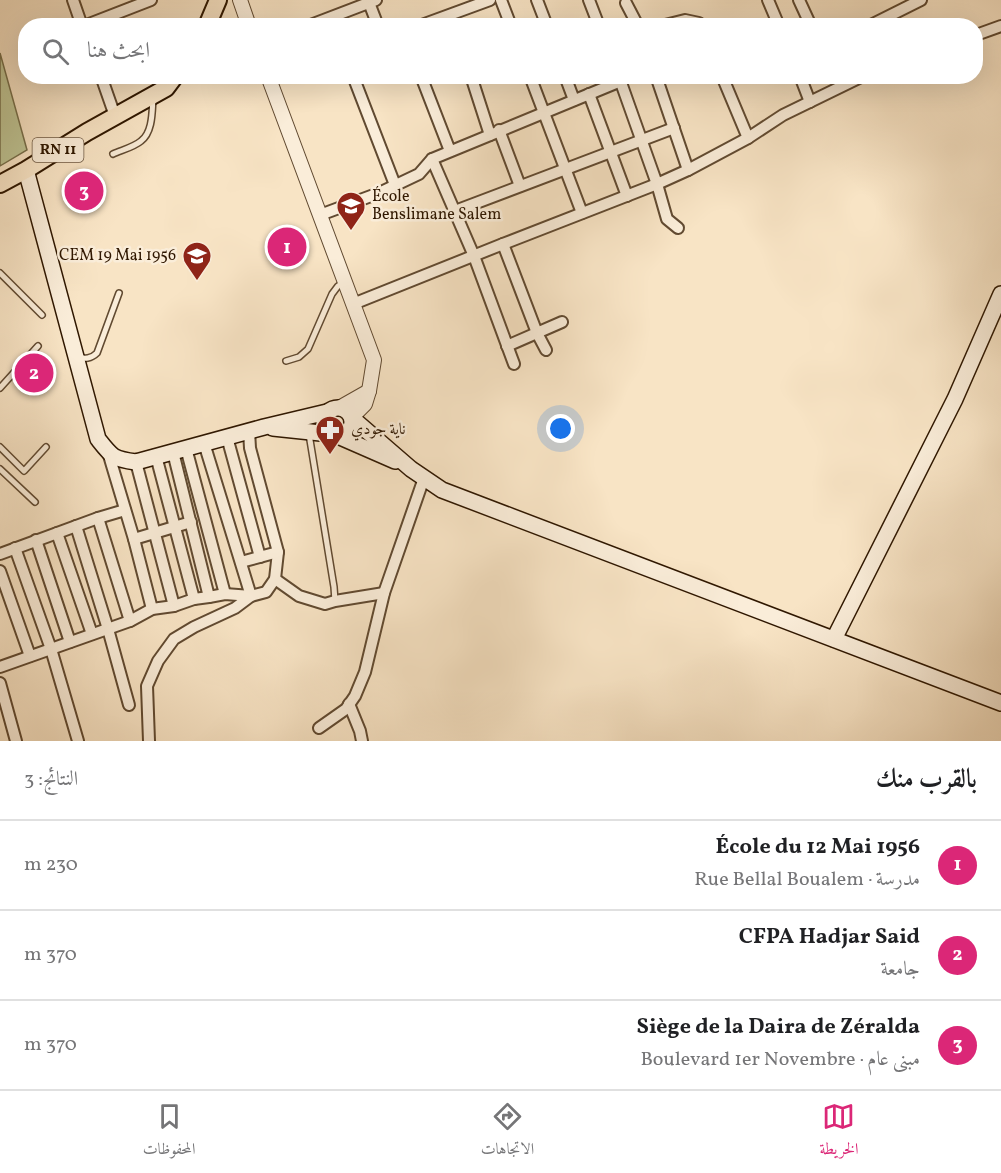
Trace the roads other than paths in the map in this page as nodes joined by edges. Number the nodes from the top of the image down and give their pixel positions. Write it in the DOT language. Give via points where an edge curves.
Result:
graph roads {
  1 [pos="73,0"];
  2 [pos="151,0"];
  3 [pos="218,0"];
  4 [pos="240,0"];
  5 [pos="490,0"];
  6 [pos="501,0"];
  7 [pos="537,0"];
  8 [pos="589,0"];
  9 [pos="768,0"];
  10 [pos="799,0"];
  11 [pos="921,0"];
  12 [pos="371,1"];
  13 [pos="626,3"];
  14 [pos="80,18"];
  15 [pos="104,18"];
  16 [pos="210,18"];
  17 [pos="246,18"];
  18 [pos="328,18"];
  19 [pos="376,18"];
  20 [pos="455,18"];
  21 [pos="508,18"];
  22 [pos="544,18"];
  23 [pos="596,18"];
  24 [pos="634,18"];
  25 [pos="776,18"];
  26 [pos="807,18"];
  27 [pos="885,18"];
  28 [pos="1001,26"];
  29 [pos="983,32"];
  30 [pos="104,84"];
  31 [pos="169,84"];
  32 [pos="271,84"];
  33 [pos="356,84"];
  34 [pos="424,84"];
  35 [pos="475,84"];
  36 [pos="533,84"];
  37 [pos="569,84"];
  38 [pos="610,84"];
  39 [pos="622,84"];
  40 [pos="659,84"];
  41 [pos="725,84"];
  42 [pos="803,84"];
  43 [pos="847,84"];
  44 [pos="589,94"];
  45 [pos="154,95"];
  46 [pos="574,100"];
  47 [pos="810,102"];
  48 [pos="543,112"];
  49 [pos="115,116"];
  50 [pos="674,128"];
  51 [pos="495,133"];
  52 [pos="748,138"];
  53 [pos="642,140"];
  54 [pos="450,151"];
  55 [pos="611,152"];
  56 [pos="113,154"];
  57 [pos="432,159"];
  58 [pos="566,169"];
  59 [pos="27,170"];
  60 [pos="688,170"];
  61 [pos="0,184"];
  62 [pos="657,184"];
  63 [pos="395,185"];
  64 [pos="520,186"];
  65 [pos="627,196"];
  66 [pos="455,212"];
  67 [pos="582,213"];
  68 [pos="320,215"];
  69 [pos="678,228"];
  70 [pos="503,244"];
  71 [pos="474,256"];
  72 [pos="0,273"];
  73 [pos="345,281"];
  74 [pos="119,293"];
  75 [pos="1001,294"];
  76 [pos="353,304"];
  77 [pos="42,315"];
  78 [pos="562,322"];
  79 [pos="537,333"];
  80 [pos="38,346"];
  81 [pos="507,346"];
  82 [pos="546,350"];
  83 [pos="76,356"];
  84 [pos="286,361"];
  85 [pos="514,364"];
  86 [pos="0,388"];
  87 [pos="369,391"];
  88 [pos="333,410"];
  89 [pos="351,418"];
  90 [pos="256,429"];
  91 [pos="309,433"];
  92 [pos="335,436"];
  93 [pos="227,437"];
  94 [pos="204,443"];
  95 [pos="0,447"];
  96 [pos="46,447"];
  97 [pos="180,450"];
  98 [pos="108,452"];
  99 [pos="156,456"];
  100 [pos="136,462"];
  101 [pos="0,469"];
  102 [pos="417,473"];
  103 [pos="35,502"];
  104 [pos="125,510"];
  105 [pos="98,518"];
  106 [pos="191,522"];
  107 [pos="76,526"];
  108 [pos="175,527"];
  109 [pos="155,532"];
  110 [pos="57,533"];
  111 [pos="134,539"];
  112 [pos="36,540"];
  113 [pos="15,548"];
  114 [pos="279,552"];
  115 [pos="0,554"];
  116 [pos="260,557"];
  117 [pos="241,562"];
  118 [pos="0,571"];
  119 [pos="275,579"];
  120 [pos="384,593"];
  121 [pos="225,594"];
  122 [pos="251,596"];
  123 [pos="209,597"];
  124 [pos="194,599"];
  125 [pos="335,601"];
  126 [pos="174,606"];
  127 [pos="152,609"];
  128 [pos="130,621"];
  129 [pos="108,628"];
  130 [pos="92,634"];
  131 [pos="834,639"];
  132 [pos="70,642"];
  133 [pos="51,649"];
  134 [pos="30,656"];
  135 [pos="0,667"];
  136 [pos="0,683"];
  137 [pos="1001,703"];
  138 [pos="349,704"];
  139 [pos="129,705"];
  140 [pos="4,717"];
  141 [pos="319,728"];
  142 [pos="16,741"];
  143 [pos="78,741"];
  144 [pos="149,741"];
  145 [pos="362,741"];
  1 -- 14 [label="street"];
  2 -- 15 [label="street"];
  3 -- 16 [label="main road"];
  4 -- 17 [label="street"];
  5 -- 20 [label="street"];
  6 -- 21 [label="street"];
  7 -- 22 [label="street"];
  8 -- 23 [label="street"];
  9 -- 25 [label="street"];
  10 -- 26 [label="street"];
  11 -- 27 [label="street"];
  12 -- 18 [label="street"];
  12 -- 19 [label="street"];
  13 -- 24 [label="street"];
  28 -- 29 [label="street"];
  30 -- 49 [label="street"];
  31 -- 45 [label="main road, RN 11"];
  32 -- 68 [label="street"];
  33 -- 63 [label="street"];
  34 -- 54 [label="street"];
  35 -- 51 [label="street"];
  36 -- 48 [label="street"];
  37 -- 46 [label="street"];
  38 -- 44 [label="street"];
  39 -- 53 [label="street"];
  40 -- 50 [label="street"];
  41 -- 52 [label="street"];
  42 -- 47 [label="street"];
  43 -- 47 [label="street"];
  44 -- 46 [label="street"];
  44 -- 55 [label="street"];
  45 -- 49 [label="main road, RN 11"];
  45 -- 56 [label="lane" via="146,135"];
  46 -- 48 [label="street"];
  47 -- 52 [label="street"];
  48 -- 51 [label="street"];
  48 -- 58 [label="street"];
  49 -- 59 [label="main road, RN 11"];
  50 -- 53 [label="street"];
  50 -- 60 [label="street"];
  51 -- 54 [label="street"];
  51 -- 64 [label="street"];
  52 -- 60 [label="street"];
  53 -- 55 [label="street"];
  53 -- 62 [label="street"];
  54 -- 57 [label="street"];
  55 -- 58 [label="street"];
  55 -- 65 [label="street"];
  57 -- 63 [label="street" via="419,174"];
  57 -- 66 [label="street"];
  58 -- 64 [label="street"];
  58 -- 67 [label="street"];
  59 -- 61 [label="main road, RN 11"];
  59 -- 83 [label="main road"];
  60 -- 62 [label="street"];
  62 -- 65 [label="street"];
  62 -- 69 [label="street" via="667,219"];
  63 -- 68 [label="street"];
  64 -- 66 [label="street"];
  65 -- 67 [label="street"];
  66 -- 71 [label="street"];
  67 -- 70 [label="street"];
  68 -- 73 [label="street"];
  70 -- 71 [label="street"];
  70 -- 79 [label="street"];
  71 -- 76 [label="street"];
  71 -- 81 [label="street"];
  72 -- 77 [label="lane"];
  73 -- 76 [label="street"];
  73 -- 84 [label="lane" via="332,294 308,349"];
  74 -- 83 [label="lane" via="97,353 85,359"];
  75 -- 131 [label="main road" via="955,399"];
  76 -- 87 [label="street" via="374,360"];
  78 -- 79 [label="street"];
  79 -- 81 [label="street"];
  79 -- 82 [label="street"];
  80 -- 86 [label="lane"];
  81 -- 85 [label="street"];
  83 -- 98 [label="main road" via="98,439"];
  87 -- 88 [label="street"];
  87 -- 89 [label="street" via="365,404"];
  88 -- 89 [label="main road" via="347,411"];
  88 -- 90 [label="main road"];
  88 -- 92 [label="main road" via="323,424 326,432"];
  89 -- 92 [label="main road" via="348,432"];
  89 -- 102 [label="main road"];
  90 -- 91 [label="main road"];
  90 -- 93 [label="main road"];
  90 -- 114 [label="street" via="250,448"];
  91 -- 92 [label="main road"];
  91 -- 125 [label="lane"];
  92 -- 102 [label="main road"];
  93 -- 94 [label="main road"];
  93 -- 116 [label="street"];
  94 -- 97 [label="main road"];
  94 -- 117 [label="street"];
  95 -- 96 [label="lane" via="24,471"];
  97 -- 99 [label="main road"];
  97 -- 106 [label="street"];
  97 -- 121 [label="street"];
  98 -- 100 [label="main road" via="117,459"];
  98 -- 104 [label="street"];
  99 -- 100 [label="main road"];
  99 -- 108 [label="street"];
  100 -- 109 [label="street"];
  101 -- 103 [label="lane"];
  102 -- 120 [label="street"];
  102 -- 131 [label="main road" via="442,490"];
  104 -- 105 [label="street"];
  104 -- 111 [label="street"];
  105 -- 107 [label="street"];
  105 -- 128 [label="street"];
  106 -- 108 [label="street"];
  106 -- 123 [label="street"];
  107 -- 110 [label="street"];
  107 -- 129 [label="street"];
  108 -- 109 [label="street"];
  108 -- 124 [label="street"];
  109 -- 111 [label="street"];
  109 -- 126 [label="street"];
  110 -- 112 [label="street"];
  110 -- 130 [label="street"];
  111 -- 127 [label="street"];
  112 -- 113 [label="street"];
  112 -- 132 [label="street"];
  113 -- 115 [label="street"];
  113 -- 133 [label="street"];
  114 -- 116 [label="street"];
  114 -- 119 [label="street"];
  116 -- 117 [label="street"];
  117 -- 122 [label="street"];
  118 -- 134 [label="street"];
  119 -- 122 [label="street" via="266,592"];
  119 -- 125 [label="street" via="299,597 325,604"];
  120 -- 125 [label="street"];
  120 -- 138 [label="street" via="364,672"];
  121 -- 122 [label="street"];
  121 -- 123 [label="street"];
  122 -- 144 [label="street" via="174,639 169,646 147,686"];
  123 -- 124 [label="street"];
  124 -- 126 [label="street"];
  126 -- 127 [label="street"];
  127 -- 128 [label="street"];
  128 -- 129 [label="street"];
  129 -- 130 [label="street"];
  129 -- 139 [label="street"];
  130 -- 132 [label="street"];
  131 -- 137 [label="main road"];
  132 -- 133 [label="street"];
  133 -- 134 [label="street"];
  133 -- 143 [label="street"];
  134 -- 135 [label="street"];
  136 -- 140 [label="street"];
  138 -- 141 [label="street"];
  138 -- 145 [label="street"];
  140 -- 142 [label="street"];
}
